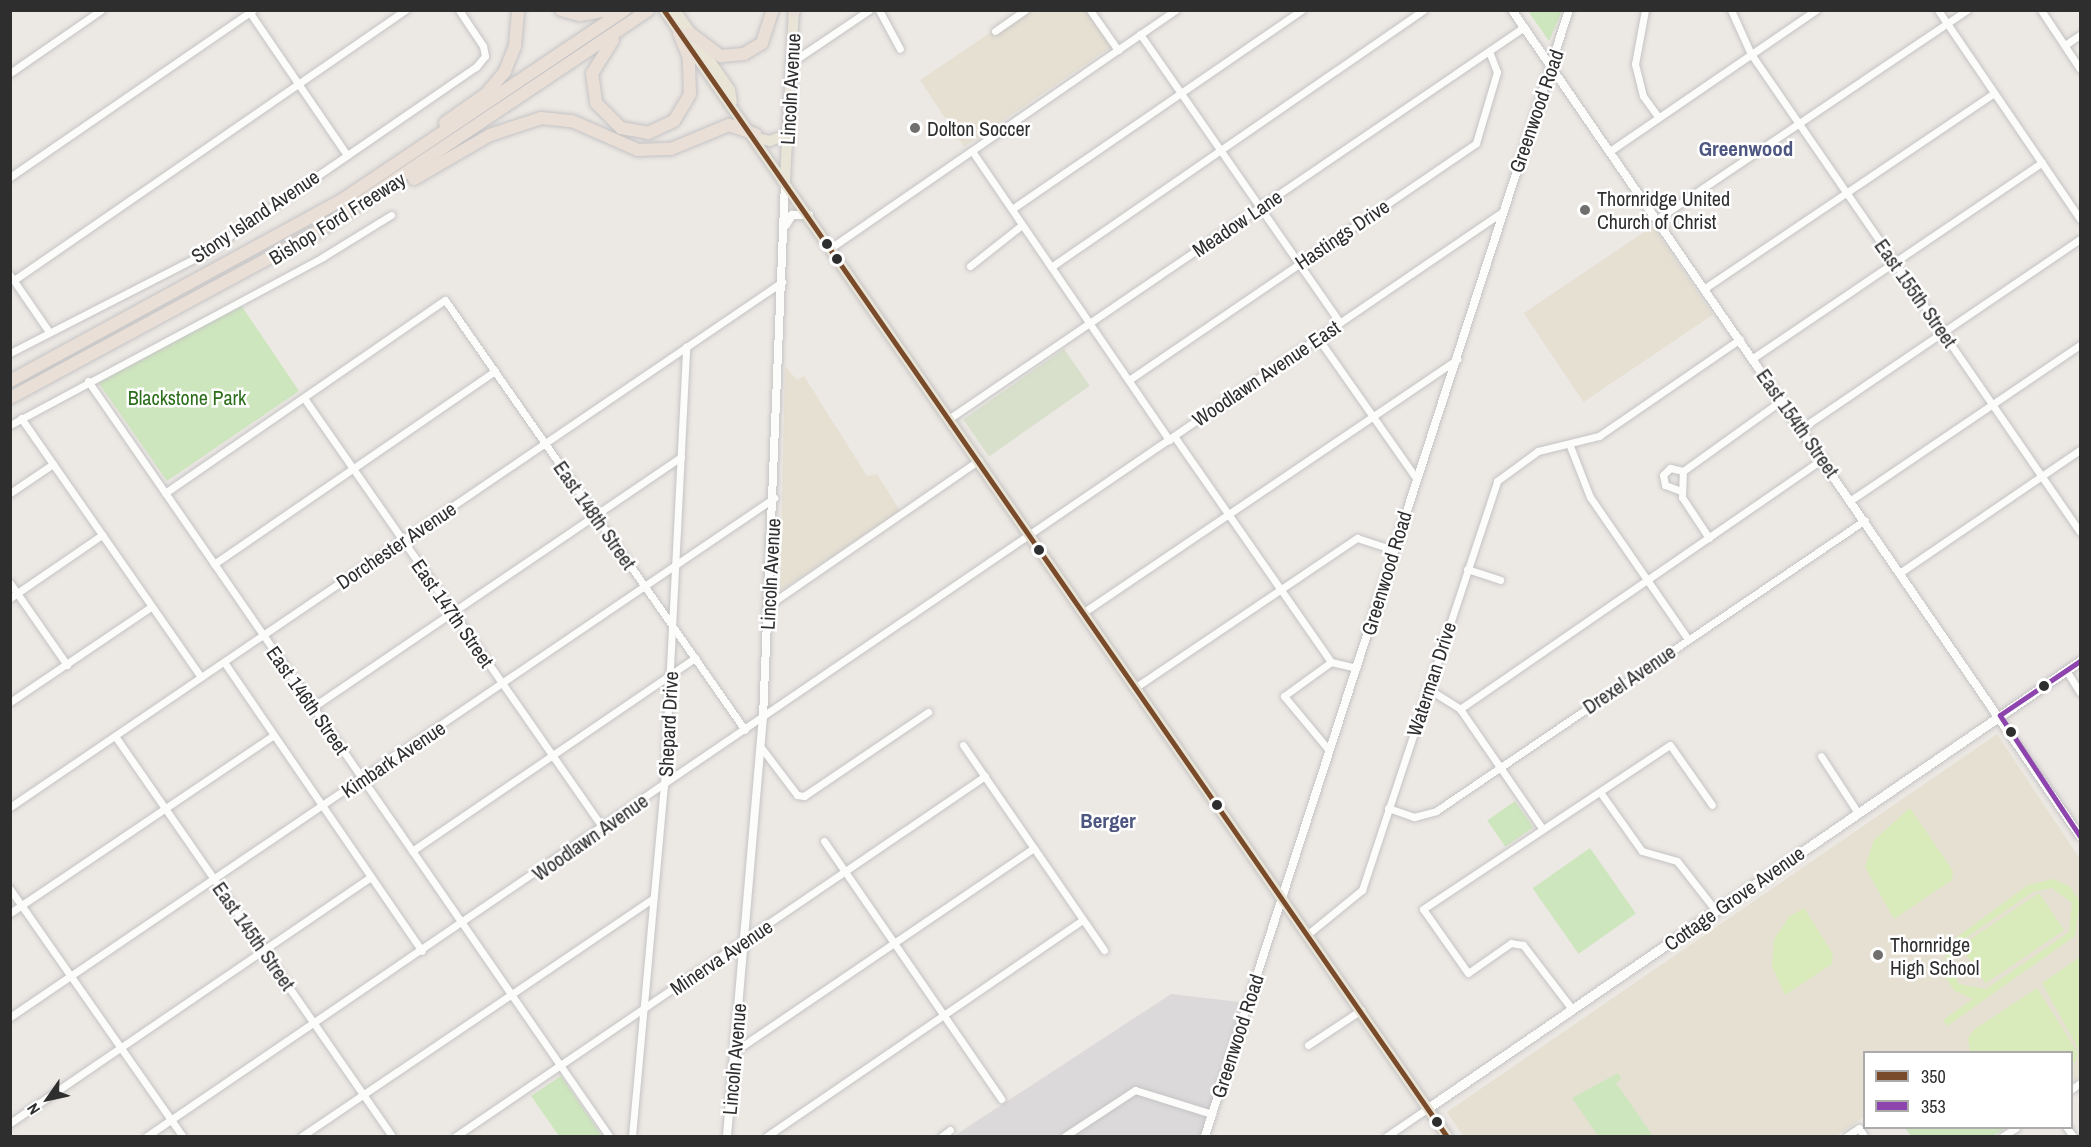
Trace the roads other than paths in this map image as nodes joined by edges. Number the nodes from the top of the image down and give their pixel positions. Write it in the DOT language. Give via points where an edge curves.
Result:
graph roads {
  1 [pos="101,10"];
  2 [pos="406,10"];
  3 [pos="459,10"];
  4 [pos="518,10"];
  5 [pos="561,10"];
  6 [pos="607,10"];
  7 [pos="625,10"];
  8 [pos="648,10"];
  9 [pos="664,10"];
  10 [pos="773,10"];
  11 [pos="869,10"];
  12 [pos="879,10"];
  13 [pos="1025,10"];
  14 [pos="1090,10"];
  15 [pos="1176,10"];
  16 [pos="1302,10"];
  17 [pos="1423,10"];
  18 [pos="1512,10"];
  19 [pos="1569,10"];
  20 [pos="1645,10"];
  21 [pos="1731,10"];
  22 [pos="1816,10"];
  23 [pos="1938,10"];
  24 [pos="1967,10"];
  25 [pos="2041,10"];
  26 [pos="251,11"];
  27 [pos="794,11"];
  28 [pos="675,16"];
  29 [pos="629,23"];
  30 [pos="1947,24"];
  31 [pos="1524,27"];
  32 [pos="995,31"];
  33 [pos="685,33"];
  34 [pos="1140,34"];
  35 [pos="2080,35"];
  36 [pos="2065,45"];
  37 [pos="900,49"];
  38 [pos="1118,50"];
  39 [pos="1489,51"];
  40 [pos="1751,54"];
  41 [pos="792,63"];
  42 [pos="1552,67"];
  43 [pos="2080,69"];
  44 [pos="10,73"];
  45 [pos="298,84"];
  46 [pos="1994,93"];
  47 [pos="1180,94"];
  48 [pos="1658,117"];
  49 [pos="1798,123"];
  50 [pos="788,134"];
  51 [pos="756,136"];
  52 [pos="1220,150"];
  53 [pos="972,151"];
  54 [pos="1610,151"];
  55 [pos="346,155"];
  56 [pos="2042,162"];
  57 [pos="385,173"];
  58 [pos="10,177"];
  59 [pos="785,180"];
  60 [pos="1846,193"];
  61 [pos="375,196"];
  62 [pos="1260,207"];
  63 [pos="1012,209"];
  64 [pos="1502,212"];
  65 [pos="391,215"];
  66 [pos="810,215"];
  67 [pos="1657,219"];
  68 [pos="2080,219"];
  69 [pos="1023,225"];
  70 [pos="784,228"];
  71 [pos="2080,239"];
  72 [pos="832,247"];
  73 [pos="1894,262"];
  74 [pos="1299,264"];
  75 [pos="970,266"];
  76 [pos="1051,267"];
  77 [pos="12,278"];
  78 [pos="782,282"];
  79 [pos="1705,288"];
  80 [pos="1090,323"];
  81 [pos="1340,323"];
  82 [pos="49,332"];
  83 [pos="1943,332"];
  84 [pos="1318,338"];
  85 [pos="1740,339"];
  86 [pos="2080,345"];
  87 [pos="686,347"];
  88 [pos="10,353"];
  89 [pos="1459,358"];
  90 [pos="1753,358"];
  91 [pos="495,371"];
  92 [pos="1129,380"];
  93 [pos="10,381"];
  94 [pos="88,381"];
  95 [pos="10,398"];
  96 [pos="304,398"];
  97 [pos="1782,400"];
  98 [pos="1993,405"];
  99 [pos="1372,415"];
  100 [pos="21,418"];
  101 [pos="950,418"];
  102 [pos="10,424"];
  103 [pos="1802,428"];
  104 [pos="1172,438"];
  105 [pos="545,443"];
  106 [pos="1570,446"];
  107 [pos="2080,450"];
  108 [pos="681,457"];
  109 [pos="1823,459"];
  110 [pos="979,460"];
  111 [pos="53,464"];
  112 [pos="353,470"];
  113 [pos="1683,471"];
  114 [pos="2042,476"];
  115 [pos="1416,478"];
  116 [pos="1681,491"];
  117 [pos="10,493"];
  118 [pos="165,493"];
  119 [pos="774,498"];
  120 [pos="1851,500"];
  121 [pos="1227,513"];
  122 [pos="596,515"];
  123 [pos="1865,520"];
  124 [pos="2080,532"];
  125 [pos="1031,534"];
  126 [pos="102,535"];
  127 [pos="1708,538"];
  128 [pos="403,541"];
  129 [pos="1393,550"];
  130 [pos="214,564"];
  131 [pos="678,564"];
  132 [pos="1467,569"];
  133 [pos="1901,572"];
  134 [pos="1500,580"];
  135 [pos="1647,580"];
  136 [pos="10,583"];
  137 [pos="645,586"];
  138 [pos="1279,589"];
  139 [pos="18,593"];
  140 [pos="10,598"];
  141 [pos="769,605"];
  142 [pos="151,607"];
  143 [pos="1084,612"];
  144 [pos="453,613"];
  145 [pos="673,626"];
  146 [pos="263,635"];
  147 [pos="1688,639"];
  148 [pos="695,658"];
  149 [pos="2080,661"];
  150 [pos="224,662"];
  151 [pos="1331,662"];
  152 [pos="67,664"];
  153 [pos="1356,668"];
  154 [pos="2066,670"];
  155 [pos="671,674"];
  156 [pos="201,677"];
  157 [pos="502,684"];
  158 [pos="1136,687"];
  159 [pos="1427,688"];
  160 [pos="2080,692"];
  161 [pos="10,702"];
  162 [pos="313,707"];
  163 [pos="1461,709"];
  164 [pos="928,712"];
  165 [pos="2000,715"];
  166 [pos="763,718"];
  167 [pos="746,729"];
  168 [pos="274,735"];
  169 [pos="115,736"];
  170 [pos="963,745"];
  171 [pos="760,746"];
  172 [pos="1328,749"];
  173 [pos="1821,756"];
  174 [pos="551,757"];
  175 [pos="1500,767"];
  176 [pos="985,776"];
  177 [pos="363,780"];
  178 [pos="664,786"];
  179 [pos="1600,792"];
  180 [pos="1712,805"];
  181 [pos="10,807"];
  182 [pos="323,807"];
  183 [pos="165,808"];
  184 [pos="1388,808"];
  185 [pos="1858,813"];
  186 [pos="1541,827"];
  187 [pos="603,828"];
  188 [pos="2080,836"];
  189 [pos="824,841"];
  190 [pos="1034,848"];
  191 [pos="412,852"];
  192 [pos="844,873"];
  193 [pos="371,877"];
  194 [pos="214,879"];
  195 [pos="10,889"];
  196 [pos="1282,896"];
  197 [pos="653,898"];
  198 [pos="22,906"];
  199 [pos="1716,910"];
  200 [pos="10,913"];
  201 [pos="1083,920"];
  202 [pos="462,924"];
  203 [pos="1308,934"];
  204 [pos="744,942"];
  205 [pos="894,945"];
  206 [pos="1104,950"];
  207 [pos="264,951"];
  208 [pos="422,951"];
  209 [pos="70,976"];
  210 [pos="511,995"];
  211 [pos="645,1009"];
  212 [pos="1572,1009"];
  213 [pos="1361,1010"];
  214 [pos="10,1017"];
  215 [pos="943,1018"];
  216 [pos="314,1024"];
  217 [pos="1308,1045"];
  218 [pos="121,1049"];
  219 [pos="735,1051"];
  220 [pos="560,1066"];
  221 [pos="363,1095"];
  222 [pos="1001,1100"];
  223 [pos="1428,1108"];
  224 [pos="1212,1114"];
  225 [pos="171,1121"];
  226 [pos="10,1123"];
  227 [pos="950,1131"];
  228 [pos="147,1137"];
  229 [pos="182,1137"];
  230 [pos="302,1137"];
  231 [pos="392,1137"];
  232 [pos="456,1137"];
  233 [pos="609,1137"];
  234 [pos="632,1137"];
  235 [pos="727,1137"];
  236 [pos="767,1137"];
  237 [pos="942,1137"];
  238 [pos="1065,1137"];
  239 [pos="1205,1137"];
  240 [pos="1387,1137"];
  241 [pos="1447,1137"];
  242 [pos="1847,1137"];
  243 [pos="1864,1137"];
  1 -- 44 [label="street"];
  2 -- 45 [label="street"];
  3 -- 55 [label="street, Stony Island Avenue" via="485,56"];
  4 -- 57 [label="highway" via="515,46 495,84"];
  5 -- 6 [label="highway" via="580,15"];
  7 -- 57 [label="highway, Bishop Ford Freeway"];
  8 -- 29 [label="highway, Bishop Ford Freeway"];
  9 -- 28 [label="main road"];
  10 -- 33 [label="highway" via="762,43 744,54 721,56"];
  11 -- 41 [label="street"];
  12 -- 37 [label="street"];
  13 -- 32 [label="street"];
  14 -- 38 [label="street"];
  15 -- 34 [label="street"];
  16 -- 47 [label="street"];
  17 -- 52 [label="street"];
  18 -- 31 [label="street, East 154th Street"];
  19 -- 42 [label="street, Greenwood Road"];
  20 -- 48 [label="street" via="1635,64 1643,96"];
  21 -- 40 [label="street, East 155th Street"];
  22 -- 40 [label="street"];
  23 -- 30 [label="street"];
  24 -- 30 [label="street"];
  25 -- 36 [label="street"];
  26 -- 45 [label="street"];
  26 -- 58 [label="street"];
  27 -- 41 [label="main road, Lincoln Avenue"];
  28 -- 33 [label="main road"];
  29 -- 33 [label="highway" via="601,54 591,81 601,113 635,133 662,128 685,109 692,78"];
  29 -- 61 [label="highway, Bishop Ford Freeway"];
  30 -- 46 [label="street"];
  30 -- 49 [label="street"];
  31 -- 39 [label="street, Meadow Lane"];
  31 -- 42 [label="street, East 154th Street"];
  33 -- 51 [label="main road"];
  34 -- 38 [label="street"];
  34 -- 47 [label="street"];
  35 -- 36 [label="street"];
  36 -- 43 [label="street"];
  38 -- 53 [label="street"];
  39 -- 62 [label="street, Meadow Lane"];
  39 -- 74 [label="street, Hastings Drive" via="1497,72 1476,143"];
  40 -- 48 [label="street"];
  40 -- 49 [label="street, East 155th Street"];
  41 -- 50 [label="main road, Lincoln Avenue"];
  42 -- 54 [label="street, East 154th Street"];
  42 -- 64 [label="street, Greenwood Road"];
  45 -- 55 [label="street"];
  45 -- 77 [label="street"];
  46 -- 56 [label="street"];
  46 -- 60 [label="street"];
  47 -- 52 [label="street"];
  47 -- 63 [label="street"];
  48 -- 54 [label="street"];
  49 -- 60 [label="street, East 155th Street"];
  49 -- 67 [label="street"];
  50 -- 51 [label="main road" via="770,141"];
  50 -- 59 [label="main road, Lincoln Avenue"];
  51 -- 59 [label="main road"];
  51 -- 61 [label="highway" via="729,125 671,149 638,150 572,121 541,118 490,135"];
  52 -- 62 [label="street"];
  52 -- 76 [label="street"];
  53 -- 63 [label="street"];
  53 -- 72 [label="street"];
  54 -- 67 [label="street, East 154th Street"];
  55 -- 82 [label="street, Stony Island Avenue" via="205,253"];
  56 -- 68 [label="street"];
  56 -- 73 [label="street"];
  57 -- 93 [label="highway, Bishop Ford Freeway"];
  59 -- 66 [label="main road"];
  59 -- 70 [label="street, Lincoln Avenue"];
  60 -- 73 [label="street, East 155th Street"];
  60 -- 79 [label="street"];
  61 -- 95 [label="highway, Bishop Ford Freeway" via="258,266"];
  62 -- 74 [label="street"];
  62 -- 80 [label="street, Meadow Lane"];
  63 -- 69 [label="street"];
  64 -- 81 [label="street, Woodlawn Avenue East"];
  64 -- 89 [label="street, Greenwood Road"];
  65 -- 94 [label="street" via="323,257"];
  66 -- 70 [label="street" via="792,215"];
  66 -- 72 [label="main road"];
  67 -- 79 [label="street, East 154th Street"];
  69 -- 75 [label="street"];
  69 -- 76 [label="street"];
  70 -- 78 [label="street, Lincoln Avenue"];
  71 -- 83 [label="street"];
  72 -- 101 [label="main road"];
  73 -- 83 [label="street, East 155th Street"];
  73 -- 90 [label="street"];
  74 -- 81 [label="street"];
  74 -- 92 [label="street, Hastings Drive"];
  76 -- 80 [label="street"];
  77 -- 82 [label="street"];
  78 -- 87 [label="street, Dorchester Avenue"];
  78 -- 119 [label="street, Lincoln Avenue"];
  79 -- 85 [label="street, East 154th Street"];
  80 -- 92 [label="street"];
  80 -- 101 [label="street, Meadow Lane"];
  81 -- 84 [label="street, Woodlawn Avenue East"];
  82 -- 88 [label="street, Stony Island Avenue"];
  83 -- 98 [label="street, East 155th Street"];
  83 -- 103 [label="street"];
  84 -- 99 [label="street"];
  84 -- 104 [label="street, Woodlawn Avenue East"];
  85 -- 90 [label="street, East 154th Street"];
  85 -- 106 [label="street, Waterman Drive" via="1608,431"];
  86 -- 98 [label="street"];
  87 -- 105 [label="street, Dorchester Avenue"];
  87 -- 108 [label="street, Shepard Drive"];
  89 -- 99 [label="street"];
  89 -- 115 [label="street, Greenwood Road"];
  90 -- 97 [label="street, East 154th Street"];
  91 -- 96 [label="street, East 148th Street" via="445,300"];
  91 -- 105 [label="street, East 148th Street"];
  91 -- 112 [label="street"];
  92 -- 104 [label="street"];
  94 -- 100 [label="street"];
  94 -- 118 [label="street, East 146th Street"];
  96 -- 112 [label="street, East 147th Street"];
  96 -- 118 [label="street"];
  97 -- 103 [label="street, East 154th Street"];
  97 -- 113 [label="street"];
  98 -- 114 [label="street, East 155th Street"];
  98 -- 120 [label="street"];
  99 -- 115 [label="street"];
  99 -- 121 [label="street"];
  100 -- 102 [label="street"];
  100 -- 111 [label="street"];
  101 -- 110 [label="main road"];
  103 -- 109 [label="street, East 154th Street"];
  104 -- 121 [label="street"];
  104 -- 125 [label="street, Woodlawn Avenue East"];
  105 -- 122 [label="street, East 148th Street"];
  105 -- 128 [label="street, Dorchester Avenue"];
  106 -- 132 [label="street, Waterman Drive" via="1538,451 1497,481"];
  106 -- 135 [label="street" via="1582,485"];
  107 -- 114 [label="street"];
  108 -- 122 [label="street"];
  108 -- 131 [label="street, Shepard Drive"];
  109 -- 120 [label="street, East 154th Street"];
  109 -- 127 [label="street"];
  110 -- 125 [label="main road"];
  110 -- 141 [label="street"];
  111 -- 117 [label="street"];
  111 -- 126 [label="street"];
  112 -- 128 [label="street, East 147th Street"];
  112 -- 130 [label="street"];
  113 -- 116 [label="street"];
  113 -- 116 [label="street" via="1670,468 1663,475 1665,485"];
  114 -- 124 [label="street, East 155th Street"];
  114 -- 133 [label="street"];
  115 -- 129 [label="street, Greenwood Road"];
  116 -- 127 [label="street"];
  118 -- 130 [label="street, East 146th Street"];
  119 -- 131 [label="street, Kimbark Avenue"];
  119 -- 141 [label="street, Lincoln Avenue"];
  120 -- 123 [label="street, East 154th Street"];
  121 -- 138 [label="street"];
  121 -- 143 [label="street"];
  122 -- 137 [label="street, East 148th Street"];
  122 -- 144 [label="street"];
  123 -- 133 [label="street, East 154th Street"];
  123 -- 147 [label="street, Drexel Avenue"];
  125 -- 143 [label="main road"];
  125 -- 166 [label="street, Woodlawn Avenue"];
  126 -- 139 [label="street"];
  126 -- 142 [label="street"];
  127 -- 135 [label="street"];
  128 -- 144 [label="street, East 147th Street"];
  128 -- 146 [label="street, Dorchester Avenue"];
  129 -- 138 [label="street" via="1357,538"];
  129 -- 153 [label="street, Greenwood Road"];
  130 -- 146 [label="street, East 146th Street"];
  131 -- 137 [label="street, Kimbark Avenue"];
  131 -- 145 [label="street, Shepard Drive"];
  132 -- 134 [label="street"];
  132 -- 159 [label="street, Waterman Drive"];
  133 -- 165 [label="street, East 154th Street"];
  135 -- 147 [label="street"];
  135 -- 163 [label="street"];
  136 -- 139 [label="street"];
  137 -- 145 [label="street, East 148th Street"];
  137 -- 157 [label="street, Kimbark Avenue"];
  138 -- 151 [label="street"];
  138 -- 158 [label="street"];
  139 -- 140 [label="street"];
  139 -- 152 [label="street"];
  141 -- 166 [label="street, Lincoln Avenue"];
  142 -- 152 [label="street"];
  142 -- 156 [label="street"];
  143 -- 158 [label="main road"];
  144 -- 157 [label="street, East 147th Street"];
  144 -- 162 [label="street"];
  145 -- 148 [label="street, East 148th Street"];
  145 -- 155 [label="street, Shepard Drive"];
  146 -- 150 [label="street, Dorchester Avenue"];
  146 -- 162 [label="street, East 146th Street"];
  147 -- 175 [label="street, Drexel Avenue"];
  148 -- 155 [label="street"];
  148 -- 167 [label="street, East 148th Street"];
  149 -- 154 [label="main road, Cottage Grove Avenue"];
  150 -- 156 [label="street, Dorchester Avenue"];
  150 -- 168 [label="street"];
  151 -- 153 [label="street"];
  151 -- 172 [label="street" via="1284,696"];
  152 -- 161 [label="street"];
  153 -- 172 [label="street, Greenwood Road"];
  154 -- 160 [label="street"];
  154 -- 165 [label="main road, Cottage Grove Avenue"];
  155 -- 174 [label="street"];
  155 -- 178 [label="street, Shepard Drive"];
  156 -- 169 [label="street, Dorchester Avenue"];
  157 -- 174 [label="street, East 147th Street"];
  157 -- 177 [label="street, Kimbark Avenue"];
  158 -- 196 [label="main road"];
  159 -- 163 [label="street"];
  159 -- 184 [label="street, Waterman Drive"];
  162 -- 177 [label="street, East 146th Street"];
  163 -- 175 [label="street"];
  164 -- 171 [label="street" via="808,795 796,795"];
  165 -- 185 [label="main road, Cottage Grove Avenue"];
  165 -- 188 [label="street, East 154th Street"];
  166 -- 167 [label="street, Woodlawn Avenue"];
  166 -- 171 [label="street, Lincoln Avenue"];
  167 -- 178 [label="street, Woodlawn Avenue"];
  168 -- 182 [label="street"];
  168 -- 183 [label="street"];
  169 -- 181 [label="street, Dorchester Avenue"];
  169 -- 183 [label="street, East 145th Street"];
  170 -- 176 [label="street"];
  171 -- 204 [label="street, Lincoln Avenue"];
  172 -- 196 [label="street, Greenwood Road"];
  173 -- 185 [label="street"];
  174 -- 187 [label="street, East 147th Street"];
  174 -- 191 [label="street"];
  175 -- 184 [label="street, Drexel Avenue" via="1429,815"];
  175 -- 186 [label="street"];
  176 -- 190 [label="street"];
  176 -- 192 [label="street, Minerva Avenue"];
  177 -- 182 [label="street, Kimbark Avenue"];
  177 -- 191 [label="street, East 146th Street"];
  178 -- 187 [label="street, Woodlawn Avenue"];
  178 -- 197 [label="street, Shepard Drive"];
  179 -- 180 [label="street" via="1670,744"];
  179 -- 186 [label="street"];
  179 -- 199 [label="street" via="1642,851 1677,861"];
  182 -- 193 [label="street"];
  182 -- 194 [label="street, Kimbark Avenue"];
  183 -- 194 [label="street, East 145th Street"];
  183 -- 198 [label="street"];
  184 -- 203 [label="street, Waterman Drive" via="1362,890"];
  185 -- 199 [label="main road, Cottage Grove Avenue"];
  186 -- 212 [label="street" via="1423,909 1468,973 1511,943 1533,952"];
  187 -- 202 [label="street, Woodlawn Avenue"];
  189 -- 192 [label="street"];
  190 -- 201 [label="street"];
  190 -- 205 [label="street"];
  191 -- 202 [label="street, East 146th Street"];
  192 -- 204 [label="street, Minerva Avenue"];
  192 -- 205 [label="street"];
  193 -- 207 [label="street"];
  193 -- 208 [label="street"];
  194 -- 207 [label="street, East 145th Street"];
  194 -- 209 [label="street, Kimbark Avenue"];
  195 -- 198 [label="street"];
  196 -- 203 [label="main road"];
  196 -- 224 [label="street, Greenwood Road"];
  197 -- 210 [label="street"];
  197 -- 211 [label="street, Shepard Drive"];
  198 -- 200 [label="street"];
  198 -- 209 [label="street"];
  199 -- 212 [label="main road, Cottage Grove Avenue"];
  201 -- 206 [label="street"];
  201 -- 215 [label="street"];
  202 -- 208 [label="street, Woodlawn Avenue"];
  202 -- 210 [label="street, East 146th Street"];
  203 -- 213 [label="main road"];
  204 -- 211 [label="street, Minerva Avenue"];
  204 -- 219 [label="street, Lincoln Avenue"];
  205 -- 215 [label="street"];
  205 -- 219 [label="street"];
  207 -- 216 [label="street, East 145th Street"];
  207 -- 218 [label="street"];
  208 -- 216 [label="street, Woodlawn Avenue"];
  209 -- 214 [label="street, Kimbark Avenue"];
  209 -- 218 [label="street"];
  210 -- 220 [label="street, East 146th Street"];
  210 -- 221 [label="street"];
  211 -- 220 [label="street, Minerva Avenue"];
  211 -- 234 [label="street, Shepard Drive"];
  212 -- 223 [label="main road, Cottage Grove Avenue"];
  213 -- 217 [label="street"];
  213 -- 223 [label="main road"];
  215 -- 222 [label="street"];
  215 -- 236 [label="street"];
  216 -- 221 [label="street, East 145th Street"];
  216 -- 225 [label="street, Woodlawn Avenue"];
  218 -- 225 [label="street"];
  218 -- 226 [label="street"];
  219 -- 235 [label="street, Lincoln Avenue"];
  220 -- 232 [label="street, Minerva Avenue"];
  220 -- 233 [label="street, East 146th Street"];
  221 -- 230 [label="street"];
  221 -- 231 [label="street, East 145th Street"];
  223 -- 240 [label="street, Cottage Grove Avenue"];
  223 -- 241 [label="main road"];
  224 -- 238 [label="street" via="1135,1090"];
  224 -- 239 [label="street, Greenwood Road"];
  225 -- 228 [label="street, Woodlawn Avenue"];
  225 -- 229 [label="street"];
  227 -- 237 [label="street"];
  242 -- 243 [label="street" via="1859,1128"];
}
